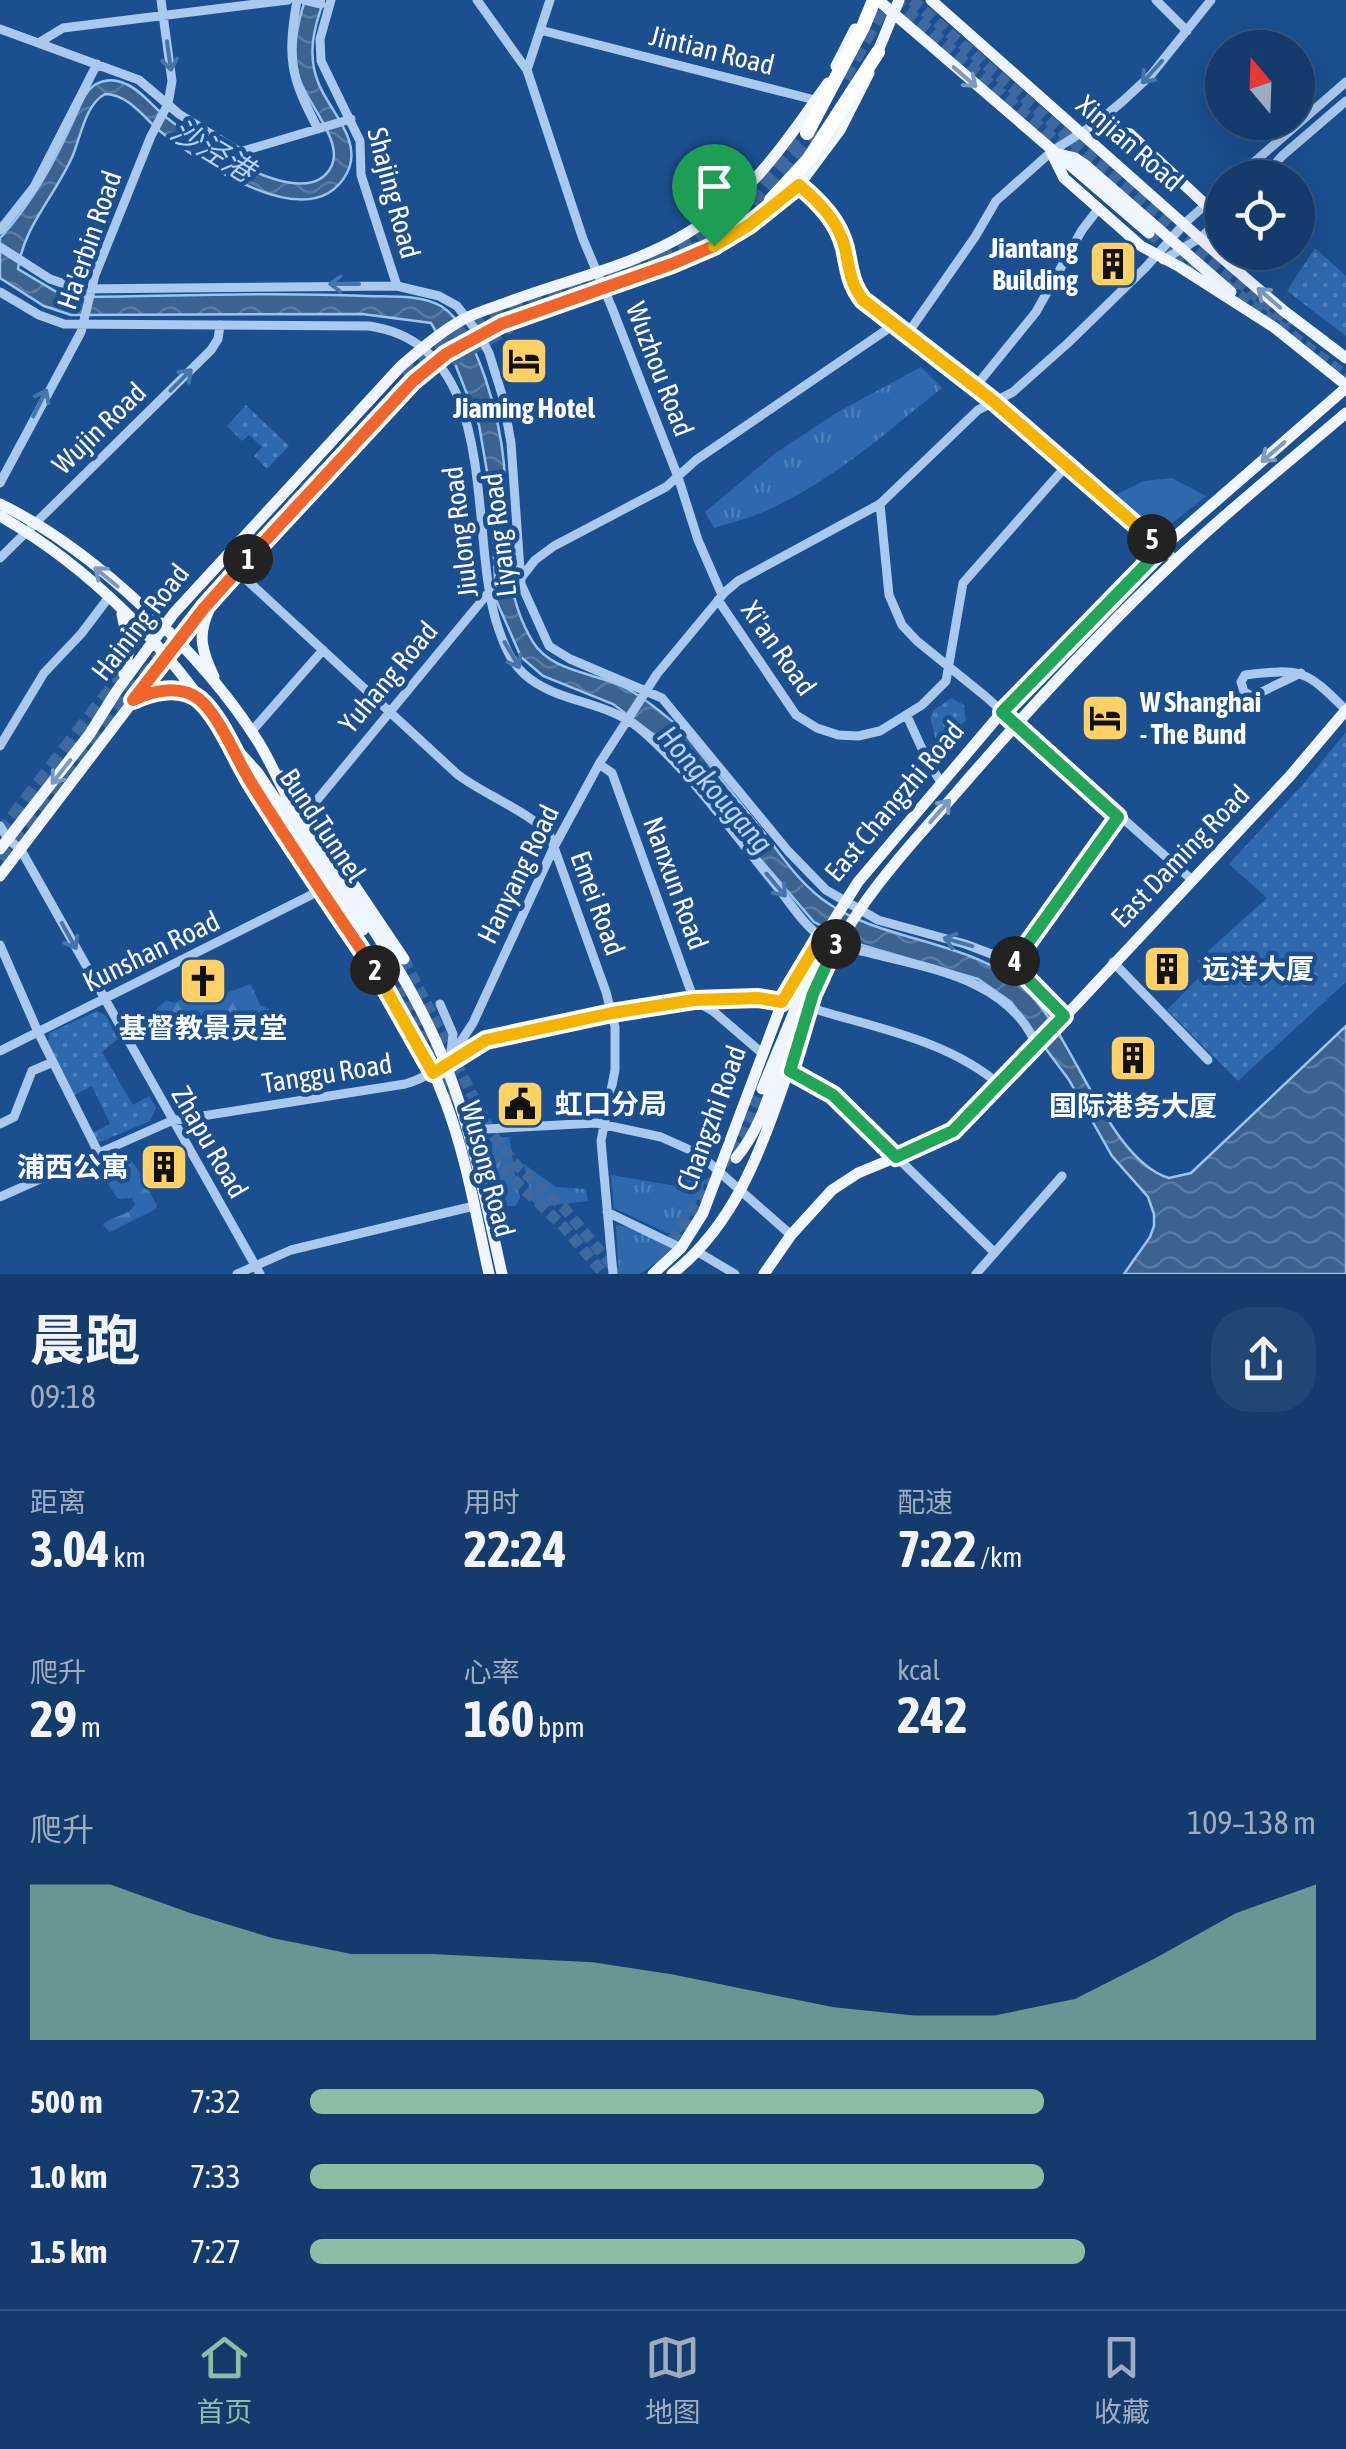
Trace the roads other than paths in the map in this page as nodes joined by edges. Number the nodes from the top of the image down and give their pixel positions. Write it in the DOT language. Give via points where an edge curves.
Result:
graph roads {
  1 [pos="161,0"];
  2 [pos="288,0"];
  3 [pos="300,0"];
  4 [pos="477,0"];
  5 [pos="550,0"];
  6 [pos="875,0"];
  7 [pos="898,0"];
  8 [pos="931,0"];
  9 [pos="1156,0"];
  10 [pos="1211,0"];
  11 [pos="326,2"];
  12 [pos="892,13"];
  13 [pos="163,15"];
  14 [pos="0,29"];
  15 [pos="540,30"];
  16 [pos="1187,30"];
  17 [pos="40,42"];
  18 [pos="878,52"];
  19 [pos="97,64"];
  20 [pos="527,70"];
  21 [pos="1346,82"];
  22 [pos="816,100"];
  23 [pos="1346,101"];
  24 [pos="166,108"];
  25 [pos="347,120"];
  26 [pos="1093,126"];
  27 [pos="321,128"];
  28 [pos="807,133"];
  29 [pos="1081,133"];
  30 [pos="1051,152"];
  31 [pos="1257,160"];
  32 [pos="1279,160"];
  33 [pos="799,185"];
  34 [pos="771,200"];
  35 [pos="1205,204"];
  36 [pos="1099,208"];
  37 [pos="1205,208"];
  38 [pos="1185,223"];
  39 [pos="0,230"];
  40 [pos="1149,233"];
  41 [pos="1205,234"];
  42 [pos="1200,238"];
  43 [pos="1170,239"];
  44 [pos="0,247"];
  45 [pos="1181,250"];
  46 [pos="1161,257"];
  47 [pos="596,270"];
  48 [pos="397,286"];
  49 [pos="603,288"];
  50 [pos="0,292"];
  51 [pos="90,292"];
  52 [pos="464,319"];
  53 [pos="84,320"];
  54 [pos="895,324"];
  55 [pos="220,325"];
  56 [pos="1275,328"];
  57 [pos="908,333"];
  58 [pos="475,336"];
  59 [pos="422,348"];
  60 [pos="441,358"];
  61 [pos="1346,358"];
  62 [pos="976,386"];
  63 [pos="1346,387"];
  64 [pos="992,400"];
  65 [pos="1346,413"];
  66 [pos="1067,465"];
  67 [pos="678,477"];
  68 [pos="0,482"];
  69 [pos="0,504"];
  70 [pos="880,504"];
  71 [pos="0,516"];
  72 [pos="32,527"];
  73 [pos="1162,548"];
  74 [pos="0,558"];
  75 [pos="1176,560"];
  76 [pos="236,571"];
  77 [pos="504,585"];
  78 [pos="218,592"];
  79 [pos="720,597"];
  80 [pos="112,600"];
  81 [pos="162,628"];
  82 [pos="153,641"];
  83 [pos="178,642"];
  84 [pos="323,650"];
  85 [pos="168,657"];
  86 [pos="950,667"];
  87 [pos="1301,674"];
  88 [pos="116,692"];
  89 [pos="645,693"];
  90 [pos="223,694"];
  91 [pos="198,698"];
  92 [pos="133,700"];
  93 [pos="1346,710"];
  94 [pos="390,711"];
  95 [pos="1002,712"];
  96 [pos="631,714"];
  97 [pos="907,716"];
  98 [pos="1016,724"];
  99 [pos="252,732"];
  100 [pos="227,738"];
  101 [pos="0,746"];
  102 [pos="267,759"];
  103 [pos="599,764"];
  104 [pos="942,782"];
  105 [pos="313,805"];
  106 [pos="1118,817"];
  107 [pos="0,826"];
  108 [pos="4,844"];
  109 [pos="554,846"];
  110 [pos="22,850"];
  111 [pos="0,876"];
  112 [pos="1191,879"];
  113 [pos="321,890"];
  114 [pos="841,903"];
  115 [pos="857,911"];
  116 [pos="824,932"];
  117 [pos="838,940"];
  118 [pos="0,945"];
  119 [pos="373,945"];
  120 [pos="404,959"];
  121 [pos="1113,962"];
  122 [pos="1013,964"];
  123 [pos="813,994"];
  124 [pos="105,999"];
  125 [pos="694,1000"];
  126 [pos="782,1002"];
  127 [pos="440,1004"];
  128 [pos="811,1008"];
  129 [pos="612,1013"];
  130 [pos="38,1032"];
  131 [pos="1049,1033"];
  132 [pos="0,1051"];
  133 [pos="762,1052"];
  134 [pos="1208,1060"];
  135 [pos="53,1062"];
  136 [pos="446,1064"];
  137 [pos="790,1071"];
  138 [pos="433,1073"];
  139 [pos="1000,1086"];
  140 [pos="762,1089"];
  141 [pos="171,1120"];
  142 [pos="0,1124"];
  143 [pos="602,1124"];
  144 [pos="469,1130"];
  145 [pos="98,1152"];
  146 [pos="896,1157"];
  147 [pos="736,1158"];
  148 [pos="718,1172"];
  149 [pos="1062,1176"];
  150 [pos="740,1193"];
  151 [pos="0,1197"];
  152 [pos="474,1206"];
  153 [pos="606,1212"];
  154 [pos="791,1236"];
  155 [pos="681,1248"];
  156 [pos="698,1252"];
  157 [pos="994,1252"];
  158 [pos="257,1269"];
  159 [pos="237,1274"];
  160 [pos="489,1274"];
  161 [pos="502,1274"];
  162 [pos="613,1274"];
  163 [pos="653,1274"];
  164 [pos="672,1274"];
  165 [pos="735,1274"];
  166 [pos="764,1274"];
  167 [pos="976,1274"];
  1 -- 13 [label="street, Ha'erbin Road"];
  2 -- 13 [label="street"];
  3 -- 11 [label="street"];
  3 -- 27 [label="street" via="291,65"];
  4 -- 20 [label="street, Wuzhou Road"];
  5 -- 15 [label="street"];
  6 -- 12 [label="main road, Xinjian Road"];
  6 -- 22 [label="main road, Haining Road"];
  6 -- 28 [label="highway"];
  7 -- 12 [label="main road, Haining Road"];
  8 -- 29 [label="main road, Xinjian Road"];
  9 -- 16 [label="street"];
  10 -- 16 [label="street"];
  11 -- 25 [label="street, Shajing Road" via="322,62"];
  12 -- 18 [label="main road, Haining Road"];
  12 -- 30 [label="main road, Xinjian Road, one-way"];
  13 -- 17 [label="street" via="63,28"];
  13 -- 24 [label="street, Ha'erbin Road, one-way" via="172,81"];
  14 -- 17 [label="street"];
  15 -- 20 [label="street"];
  15 -- 22 [label="street, Jintian Road"];
  16 -- 26 [label="street, one-way" via="1150,75"];
  17 -- 19 [label="street"];
  18 -- 33 [label="main road, Haining Road" via="852,109"];
  18 -- 34 [label="highway" via="808,160"];
  19 -- 24 [label="street" via="139,80"];
  19 -- 39 [label="street" via="34,187"];
  20 -- 47 [label="street, Wuzhou Road"];
  21 -- 31 [label="street"];
  22 -- 47 [label="main road, Haining Road" via="760,176 726,206 657,249"];
  23 -- 32 [label="street"];
  24 -- 27 [label="street" via="240,152"];
  24 -- 51 [label="street, Ha'erbin Road"];
  25 -- 27 [label="street"];
  25 -- 48 [label="street, Shajing Road" via="360,141 360,175"];
  26 -- 29 [label="street"];
  26 -- 35 [label="main road" via="1130,134"];
  29 -- 30 [label="street"];
  29 -- 38 [label="main road, Xinjian Road"];
  30 -- 36 [label="main road, Xinjian Road" via="1064,178"];
  30 -- 40 [label="main road"];
  30 -- 43 [label="main road, Xinjian Road" via="1084,164"];
  30 -- 57 [label="street" via="994,204"];
  33 -- 49 [label="main road, Haining Road" via="732,236"];
  33 -- 54 [label="street" via="834,220 856,291"];
  36 -- 46 [label="main road, Xinjian Road"];
  36 -- 62 [label="street" via="1036,312"];
  37 -- 38 [label="street, Hanyang Road"];
  38 -- 42 [label="main road, Xinjian Road"];
  38 -- 43 [label="street, Hanyang Road"];
  41 -- 42 [label="street"];
  42 -- 45 [label="street"];
  61 -- 42 [label="main road, Xinjian Road, one-way"];
  43 -- 45 [label="main road, Xinjian Road"];
  43 -- 46 [label="street, Hanyang Road"];
  44 -- 51 [label="street, Liyang Road" via="50,279"];
  45 -- 46 [label="street"];
  45 -- 56 [label="main road, Xinjian Road"];
  46 -- 56 [label="main road, Xinjian Road"];
  46 -- 64 [label="street, Hanyang Road" via="1019,387"];
  47 -- 49 [label="street, Wuzhou Road"];
  47 -- 52 [label="main road, Haining Road"];
  48 -- 51 [label="street, Liyang Road, one-way"];
  48 -- 52 [label="street, Liyang Road" via="439,296"];
  49 -- 58 [label="main road, Haining Road"];
  49 -- 67 [label="street, Wuzhou Road"];
  50 -- 53 [label="street, Jiulong Road" via="50,320"];
  51 -- 53 [label="street, Ha'erbin Road"];
  52 -- 58 [label="street, Liyang Road"];
  52 -- 59 [label="main road, Haining Road"];
  53 -- 55 [label="street, Jiulong Road"];
  68 -- 53 [label="street, Ha'erbin Road, one-way"];
  54 -- 57 [label="street"];
  54 -- 67 [label="street, Yuhang Road"];
  55 -- 59 [label="street, Jiulong Road" via="369,326"];
  72 -- 55 [label="street, Wujin Road, one-way" via="211,350"];
  56 -- 63 [label="main road, Xinjian Road"];
  57 -- 62 [label="street"];
  58 -- 60 [label="main road, Haining Road"];
  58 -- 77 [label="street, Liyang Road" via="493,364 508,420"];
  59 -- 60 [label="street, Jiulong Road"];
  59 -- 81 [label="main road, Haining Road"];
  60 -- 76 [label="main road, Haining Road"];
  60 -- 77 [label="street, Jiulong Road" via="469,430"];
  62 -- 64 [label="street"];
  63 -- 73 [label="main road, East Changzhi Road, one-way"];
  64 -- 66 [label="street"];
  64 -- 70 [label="street, Hanyang Road"];
  65 -- 75 [label="main road, East Changzhi Road"];
  66 -- 73 [label="street"];
  66 -- 86 [label="street" via="963,583"];
  67 -- 77 [label="street, Yuhang Road" via="541,554"];
  67 -- 79 [label="street, Wuzhou Road"];
  69 -- 72 [label="main road, Wusong Road"];
  70 -- 79 [label="street, Hanyang Road"];
  70 -- 86 [label="street" via="895,613 917,642"];
  71 -- 72 [label="main road, Wusong Road"];
  72 -- 74 [label="street, Wujin Road"];
  72 -- 80 [label="main road, Wusong Road"];
  81 -- 72 [label="main road, Wusong Road, one-way"];
  73 -- 75 [label="street"];
  73 -- 95 [label="main road, East Changzhi Road"];
  75 -- 98 [label="main road, East Changzhi Road"];
  76 -- 78 [label="main road, Haining Road"];
  76 -- 84 [label="street, Emei Road"];
  77 -- 89 [label="street, Liyang Road" via="553,650"];
  77 -- 94 [label="street, Yuhang Road"];
  77 -- 96 [label="street, Jiulong Road, one-way" via="504,642 521,671 543,687"];
  78 -- 83 [label="main road, Haining Road"];
  78 -- 90 [label="main road" via="201,641"];
  79 -- 89 [label="street, Hanyang Road"];
  79 -- 97 [label="street, Xi'an Road" via="788,704 808,723 858,736"];
  80 -- 82 [label="main road, Wusong Road"];
  80 -- 88 [label="main road" via="129,650"];
  80 -- 101 [label="street" via="44,673"];
  81 -- 82 [label="main road, Haining Road"];
  81 -- 83 [label="main road, Wusong Road"];
  82 -- 85 [label="main road, Wusong Road"];
  82 -- 88 [label="main road, Haining Road"];
  83 -- 85 [label="main road, Haining Road"];
  83 -- 90 [label="main road, Wusong Road"];
  84 -- 94 [label="street, Emei Road"];
  84 -- 99 [label="street"];
  85 -- 91 [label="main road, Wusong Road"];
  85 -- 92 [label="main road, Haining Road"];
  86 -- 95 [label="street"];
  86 -- 97 [label="street, Xi'an Road" via="939,690"];
  87 -- 87 [label="street" via="1246,675 1241,682 1253,696"];
  87 -- 93 [label="street" via="1313,677"];
  88 -- 108 [label="main road, Haining Road, one-way"];
  89 -- 96 [label="street, Hanyang Road"];
  89 -- 114 [label="street, Liyang Road" via="666,701 788,850"];
  90 -- 99 [label="main road, Wusong Road"];
  91 -- 92 [label="main road" via="166,691"];
  91 -- 100 [label="main road, Wusong Road"];
  92 -- 110 [label="main road, Haining Road"];
  93 -- 112 [label="main road, East Daming Road"];
  94 -- 105 [label="street, Yuhang Road"];
  94 -- 109 [label="street, Emei Road" via="470,784 541,824"];
  95 -- 98 [label="street"];
  95 -- 104 [label="main road, East Changzhi Road"];
  96 -- 103 [label="street, Hanyang Road"];
  96 -- 116 [label="street, Jiulong Road, one-way"];
  97 -- 104 [label="street"];
  98 -- 106 [label="street"];
  115 -- 98 [label="main road, East Changzhi Road, one-way"];
  99 -- 102 [label="main road, Wusong Road"];
  100 -- 113 [label="main road, Wusong Road"];
  100 -- 119 [label="main road, Bund Tunnel" via="258,773"];
  102 -- 120 [label="main road, Bund Tunnel"];
  102 -- 136 [label="main road, Wusong Road" via="286,801 409,988"];
  103 -- 109 [label="street, Hanyang Road"];
  103 -- 125 [label="street, Nanxun Road" via="612,773"];
  104 -- 114 [label="main road, East Changzhi Road"];
  106 -- 112 [label="street"];
  106 -- 122 [label="street"];
  107 -- 108 [label="street, Zhapu Road"];
  108 -- 110 [label="street, Zhapu Road"];
  109 -- 129 [label="street, Emei Road"];
  109 -- 136 [label="street, Hanyang Road" via="473,1023"];
  110 -- 111 [label="main road, Haining Road"];
  110 -- 124 [label="street, Zhapu Road, one-way"];
  112 -- 121 [label="main road, East Daming Road"];
  113 -- 124 [label="street, Kunshan Road"];
  113 -- 138 [label="main road, Wusong Road"];
  114 -- 115 [label="street, Liyang Road"];
  114 -- 116 [label="main road, East Changzhi Road"];
  115 -- 117 [label="main road, Changzhi Road"];
  122 -- 115 [label="street, Liyang Road, one-way"];
  116 -- 117 [label="street, Jiulong Road"];
  116 -- 126 [label="main road, Changzhi Road"];
  116 -- 140 [label="main road"];
  117 -- 123 [label="main road, Changzhi Road"];
  117 -- 131 [label="street, Jiulong Road" via="976,984 1032,1034"];
  118 -- 130 [label="street"];
  121 -- 131 [label="main road, East Daming Road"];
  121 -- 134 [label="street"];
  122 -- 131 [label="street, Liyang Road"];
  123 -- 128 [label="main road, Changzhi Road"];
  123 -- 147 [label="main road" via="762,1118"];
  124 -- 130 [label="street, Kunshan Road"];
  124 -- 141 [label="street, Zhapu Road"];
  125 -- 126 [label="street, Tanggu Road"];
  125 -- 129 [label="street, Tanggu Road"];
  125 -- 133 [label="street"];
  126 -- 133 [label="main road, Changzhi Road"];
  127 -- 136 [label="street, Wusong Road" via="454,1040"];
  128 -- 137 [label="main road, Changzhi Road"];
  128 -- 139 [label="street" via="931,1046 976,1066"];
  129 -- 136 [label="street, Tanggu Road" via="486,1040"];
  129 -- 143 [label="street, Emei Road" via="617,1056"];
  130 -- 132 [label="street, Kunshan Road"];
  130 -- 135 [label="street"];
  131 -- 139 [label="main road, East Daming Road"];
  133 -- 148 [label="main road, Changzhi Road"];
  135 -- 142 [label="street" via="32,1071 15,1114"];
  135 -- 145 [label="street"];
  136 -- 138 [label="street, Tanggu Road"];
  136 -- 144 [label="main road, Wusong Road"];
  137 -- 146 [label="street" via="833,1095"];
  137 -- 150 [label="main road, Changzhi Road"];
  138 -- 141 [label="street, Tanggu Road" via="405,1084"];
  138 -- 152 [label="main road, Wusong Road"];
  139 -- 146 [label="main road, East Daming Road" via="953,1131"];
  141 -- 145 [label="street, Tanggu Road"];
  141 -- 158 [label="street, Zhapu Road"];
  143 -- 144 [label="street"];
  143 -- 148 [label="street" via="675,1142"];
  143 -- 153 [label="street, Emei Road"];
  144 -- 161 [label="main road, Wusong Road"];
  145 -- 151 [label="street, Tanggu Road"];
  146 -- 154 [label="main road, East Daming Road" via="844,1182"];
  146 -- 157 [label="street"];
  148 -- 150 [label="street"];
  148 -- 155 [label="main road, Changzhi Road"];
  149 -- 157 [label="street"];
  150 -- 154 [label="street"];
  150 -- 156 [label="main road, Changzhi Road"];
  152 -- 158 [label="street" via="290,1250"];
  152 -- 160 [label="main road, Wusong Road"];
  153 -- 155 [label="street"];
  153 -- 162 [label="street, Emei Road"];
  154 -- 166 [label="main road, East Daming Road"];
  155 -- 163 [label="main road, Changzhi Road"];
  156 -- 164 [label="main road, Changzhi Road"];
  156 -- 165 [label="street"];
  157 -- 167 [label="street"];
  158 -- 159 [label="street"];
}
